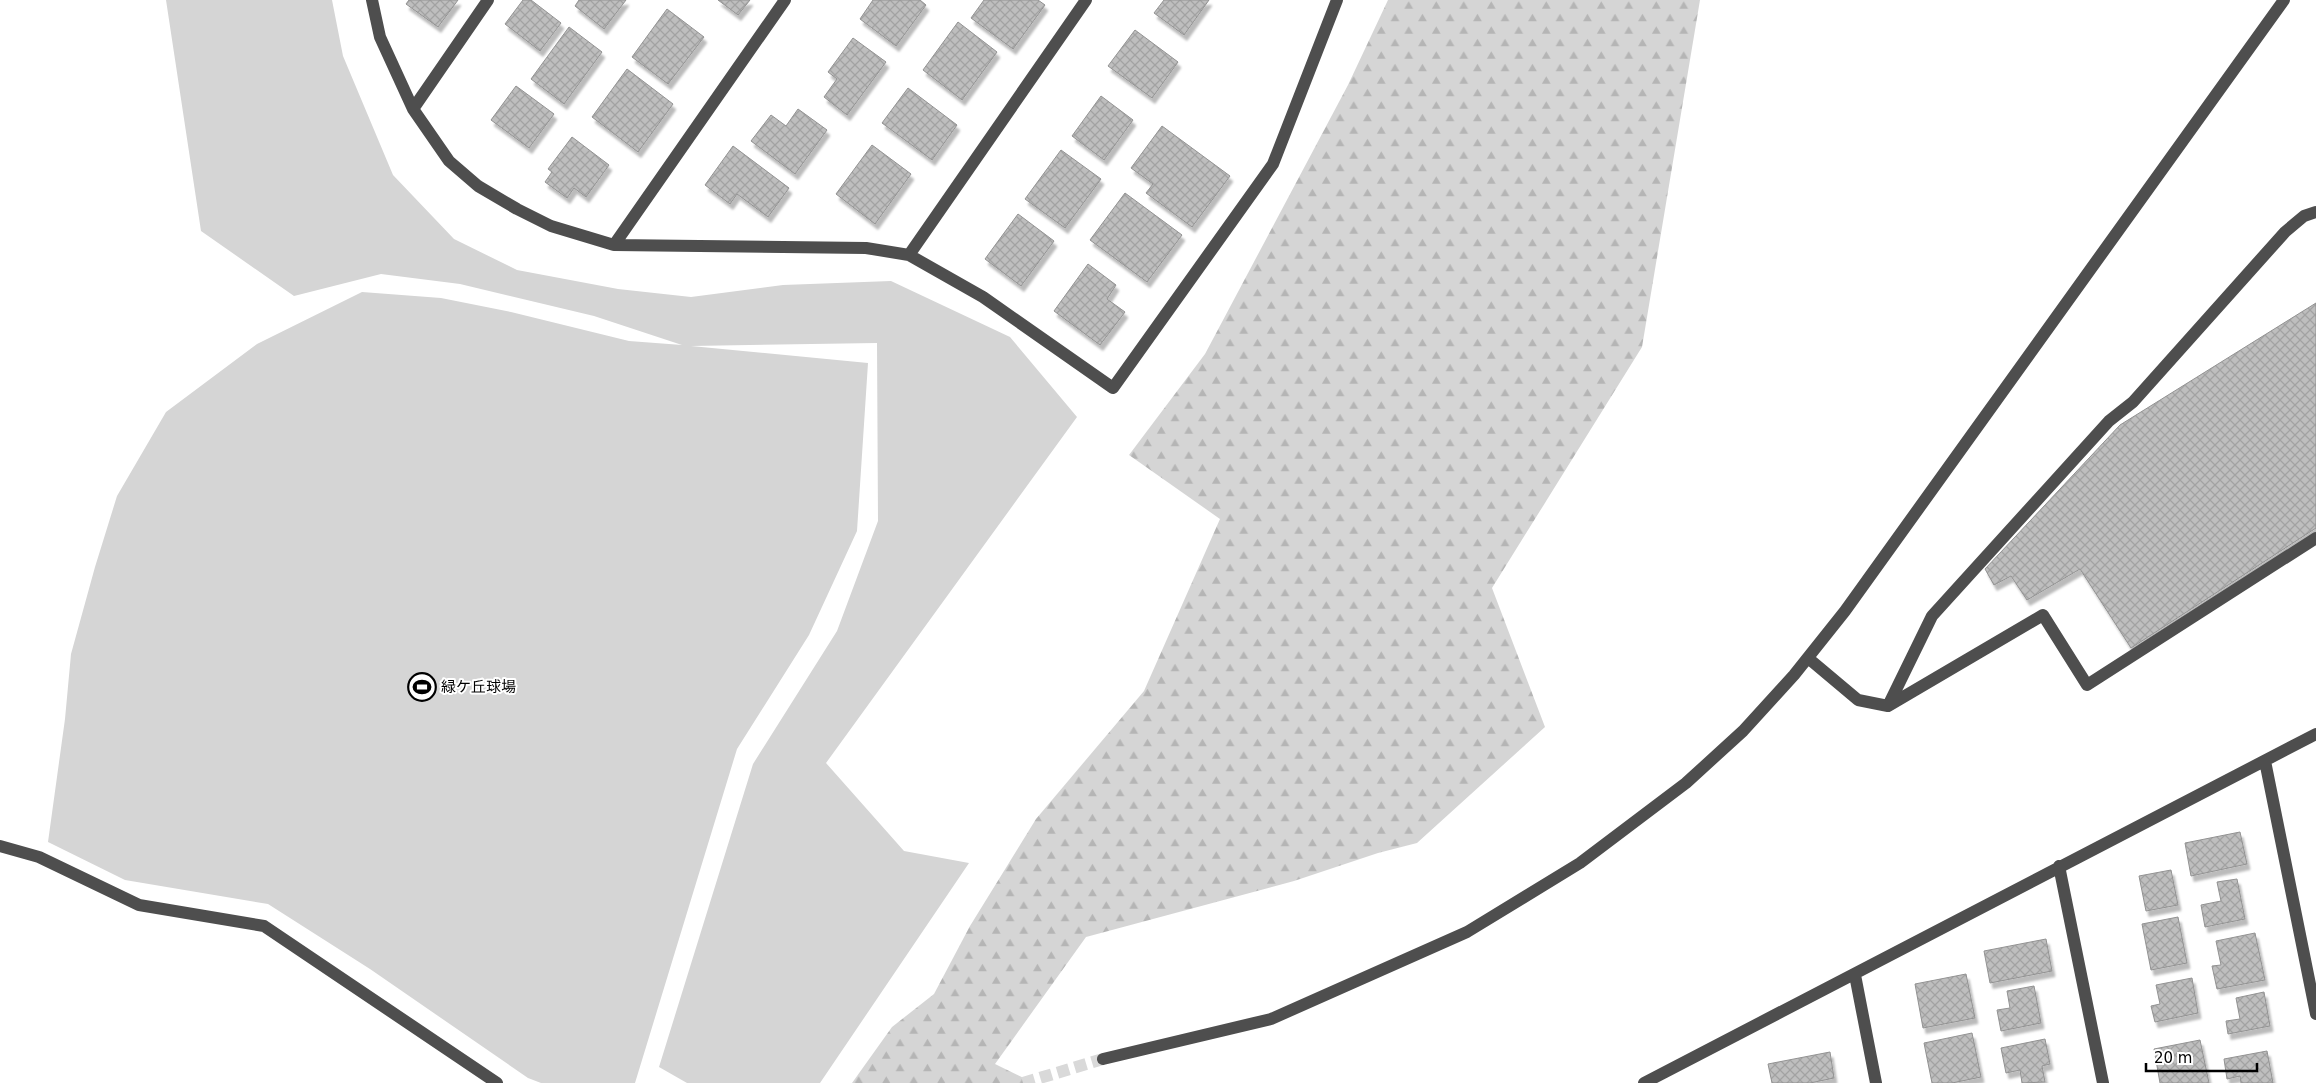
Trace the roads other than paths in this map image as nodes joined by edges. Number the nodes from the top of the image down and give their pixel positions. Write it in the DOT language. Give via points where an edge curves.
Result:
graph roads {
  1 [pos="372,0"];
  2 [pos="488,0"];
  3 [pos="785,0"];
  4 [pos="1086,0"];
  5 [pos="1337,0"];
  6 [pos="2284,0"];
  7 [pos="413,109"];
  8 [pos="2316,212"];
  9 [pos="614,245"];
  10 [pos="909,255"];
  11 [pos="2316,538"];
  12 [pos="1808,658"];
  13 [pos="1888,706"];
  14 [pos="2316,734"];
  15 [pos="2265,760"];
  16 [pos="0,846"];
  17 [pos="2059,866"];
  18 [pos="1855,975"];
  19 [pos="2316,1014"];
  20 [pos="1103,1059"];
  21 [pos="497,1083"];
  22 [pos="1646,1083"];
  23 [pos="1876,1083"];
  24 [pos="2103,1083"];
  1 -- 7 [label="street" via="380,37"];
  2 -- 7 [label="street"];
  3 -- 9 [label="street"];
  4 -- 10 [label="street"];
  5 -- 10 [label="street" via="1273,164 1113,388 983,297"];
  6 -- 12 [label="street"];
  7 -- 9 [label="street" via="449,161 478,186 551,226"];
  8 -- 13 [label="street" via="2304,216 2285,232 2133,402 2109,422 1932,616"];
  9 -- 10 [label="street" via="866,248"];
  11 -- 13 [label="street" via="2087,685 2043,615"];
  12 -- 13 [label="street" via="1858,700"];
  12 -- 20 [label="street" via="1743,731 1686,783 1580,863 1467,932 1271,1019"];
  14 -- 15 [label="street"];
  15 -- 17 [label="street"];
  15 -- 19 [label="street"];
  16 -- 21 [label="street" via="39,857 139,905 264,926"];
  17 -- 18 [label="street"];
  17 -- 24 [label="street"];
  18 -- 22 [label="street"];
  18 -- 23 [label="street"];
}
